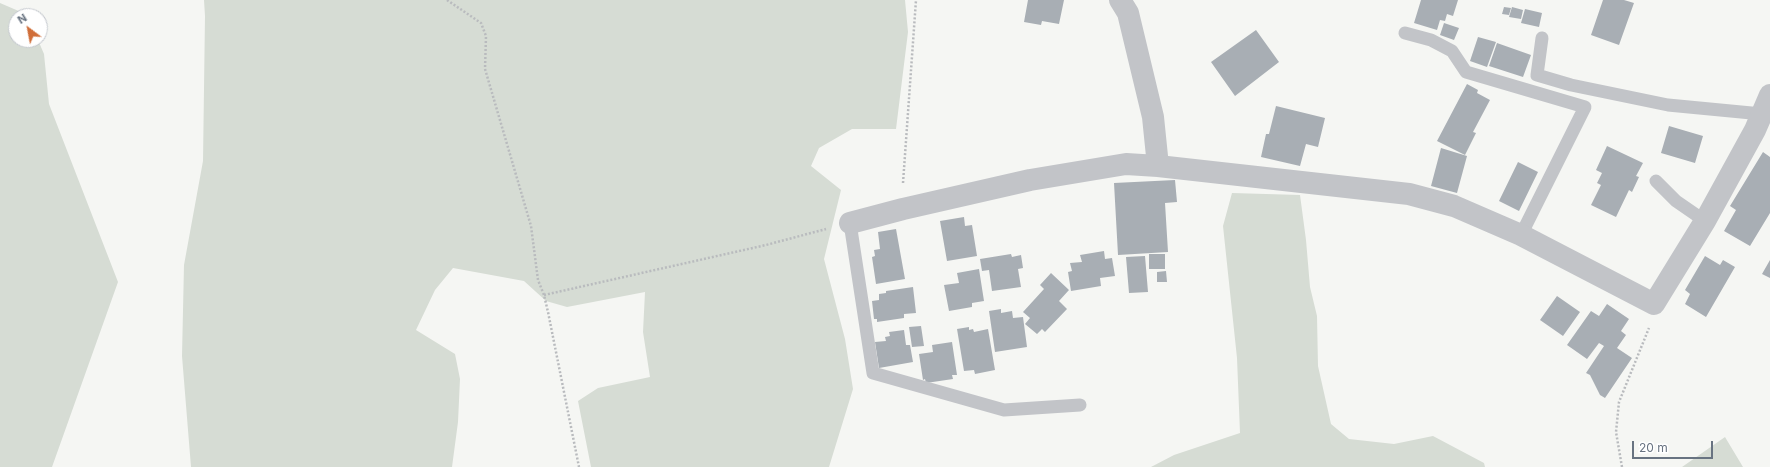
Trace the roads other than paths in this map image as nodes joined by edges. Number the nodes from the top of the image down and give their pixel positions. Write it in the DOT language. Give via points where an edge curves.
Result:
graph roads {
  1 [pos="1120,0"];
  2 [pos="1405,34"];
  3 [pos="1542,38"];
  4 [pos="1764,120"];
  5 [pos="1158,166"];
  6 [pos="1656,181"];
  7 [pos="1705,221"];
  8 [pos="850,223"];
  9 [pos="1521,235"];
  10 [pos="1080,405"];
  1 -- 5 [label="street" via="1128,13 1153,117"];
  2 -- 9 [label="lane" via="1431,40 1452,50 1466,72 1585,107"];
  3 -- 4 [label="lane" via="1537,75 1668,105"];
  4 -- 7 [label="street"];
  5 -- 8 [label="street" via="1126,164 1030,180"];
  5 -- 9 [label="street" via="1409,194 1454,206"];
  6 -- 7 [label="lane" via="1676,201"];
  7 -- 9 [label="street" via="1654,304"];
  8 -- 10 [label="lane" via="873,373 1004,410"];
}
